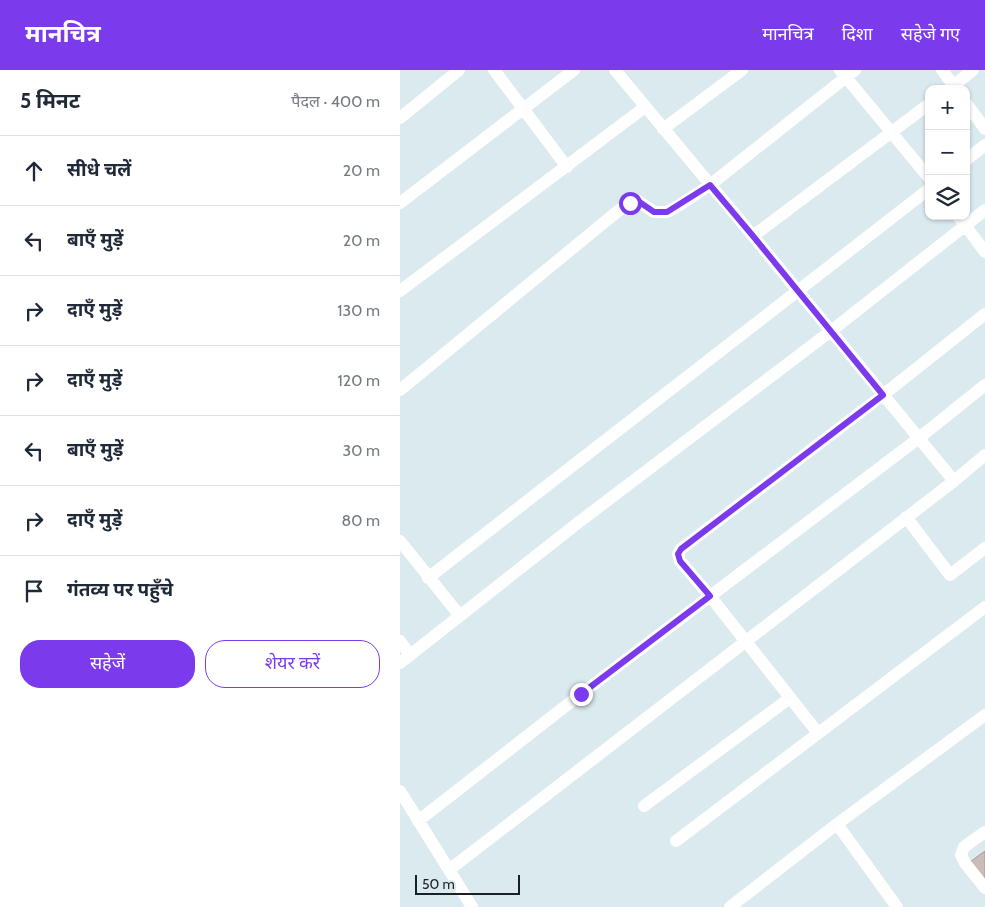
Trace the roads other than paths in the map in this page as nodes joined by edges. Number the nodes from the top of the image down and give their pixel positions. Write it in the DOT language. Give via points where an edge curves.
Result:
graph roads {
  1 [pos="459,70"];
  2 [pos="494,70"];
  3 [pos="574,70"];
  4 [pos="615,70"];
  5 [pos="742,70"];
  6 [pos="942,70"];
  7 [pos="973,70"];
  8 [pos="847,72"];
  9 [pos="951,85"];
  10 [pos="956,85"];
  11 [pos="646,107"];
  12 [pos="925,107"];
  13 [pos="970,108"];
  14 [pos="524,109"];
  15 [pos="400,118"];
  16 [pos="663,129"];
  17 [pos="985,129"];
  18 [pos="892,133"];
  19 [pos="985,145"];
  20 [pos="970,157"];
  21 [pos="567,167"];
  22 [pos="927,175"];
  23 [pos="710,185"];
  24 [pos="925,192"];
  25 [pos="400,203"];
  26 [pos="985,210"];
  27 [pos="961,221"];
  28 [pos="753,236"];
  29 [pos="985,252"];
  30 [pos="400,291"];
  31 [pos="798,292"];
  32 [pos="985,314"];
  33 [pos="831,331"];
  34 [pos="985,385"];
  35 [pos="400,390"];
  36 [pos="883,395"];
  37 [pos="919,438"];
  38 [pos="985,456"];
  39 [pos="954,481"];
  40 [pos="906,517"];
  41 [pos="400,542"];
  42 [pos="985,548"];
  43 [pos="428,578"];
  44 [pos="710,596"];
  45 [pos="985,606"];
  46 [pos="460,616"];
  47 [pos="400,640"];
  48 [pos="746,641"];
  49 [pos="405,659"];
  50 [pos="790,698"];
  51 [pos="985,715"];
  52 [pos="818,734"];
  53 [pos="400,791"];
  54 [pos="644,806"];
  55 [pos="418,821"];
  56 [pos="837,824"];
  57 [pos="985,832"];
  58 [pos="676,841"];
  59 [pos="449,870"];
  60 [pos="985,888"];
  61 [pos="472,907"];
  62 [pos="730,907"];
  63 [pos="897,907"];
  1 -- 15 [label="street"];
  2 -- 14 [label="street"];
  3 -- 14 [label="street"];
  4 -- 11 [label="street"];
  5 -- 16 [label="street"];
  6 -- 9 [label="street"];
  7 -- 10 [label="street"];
  8 -- 18 [label="street"];
  8 -- 23 [label="street"];
  11 -- 16 [label="street"];
  11 -- 21 [label="street"];
  12 -- 18 [label="street"];
  13 -- 17 [label="street"];
  14 -- 21 [label="street"];
  14 -- 25 [label="street"];
  16 -- 23 [label="street"];
  18 -- 22 [label="street"];
  18 -- 28 [label="street"];
  19 -- 20 [label="street"];
  21 -- 30 [label="street"];
  23 -- 28 [label="street"];
  23 -- 35 [label="street" via="667,212 654,212 638,201 630,203"];
  24 -- 31 [label="street"];
  26 -- 27 [label="street"];
  27 -- 29 [label="street"];
  27 -- 33 [label="street"];
  28 -- 31 [label="street"];
  31 -- 33 [label="street"];
  31 -- 43 [label="street"];
  32 -- 36 [label="street"];
  33 -- 36 [label="street"];
  33 -- 46 [label="street"];
  34 -- 37 [label="street"];
  36 -- 37 [label="street"];
  36 -- 44 [label="street" via="681,549 678,554 680,561"];
  37 -- 39 [label="street"];
  37 -- 44 [label="street"];
  38 -- 39 [label="street"];
  39 -- 40 [label="street"];
  40 -- 42 [label="street" via="950,575"];
  40 -- 48 [label="street"];
  41 -- 43 [label="street"];
  43 -- 46 [label="street"];
  44 -- 48 [label="street"];
  44 -- 55 [label="street"];
  45 -- 52 [label="street"];
  46 -- 49 [label="street"];
  47 -- 49 [label="street"];
  48 -- 50 [label="street"];
  48 -- 59 [label="street"];
  50 -- 52 [label="street"];
  50 -- 54 [label="street"];
  51 -- 56 [label="street"];
  52 -- 58 [label="street"];
  53 -- 55 [label="street"];
  55 -- 59 [label="street"];
  56 -- 62 [label="street"];
  56 -- 63 [label="street"];
  57 -- 60 [label="street" via="964,847 961,855"];
  59 -- 61 [label="street"];
}
